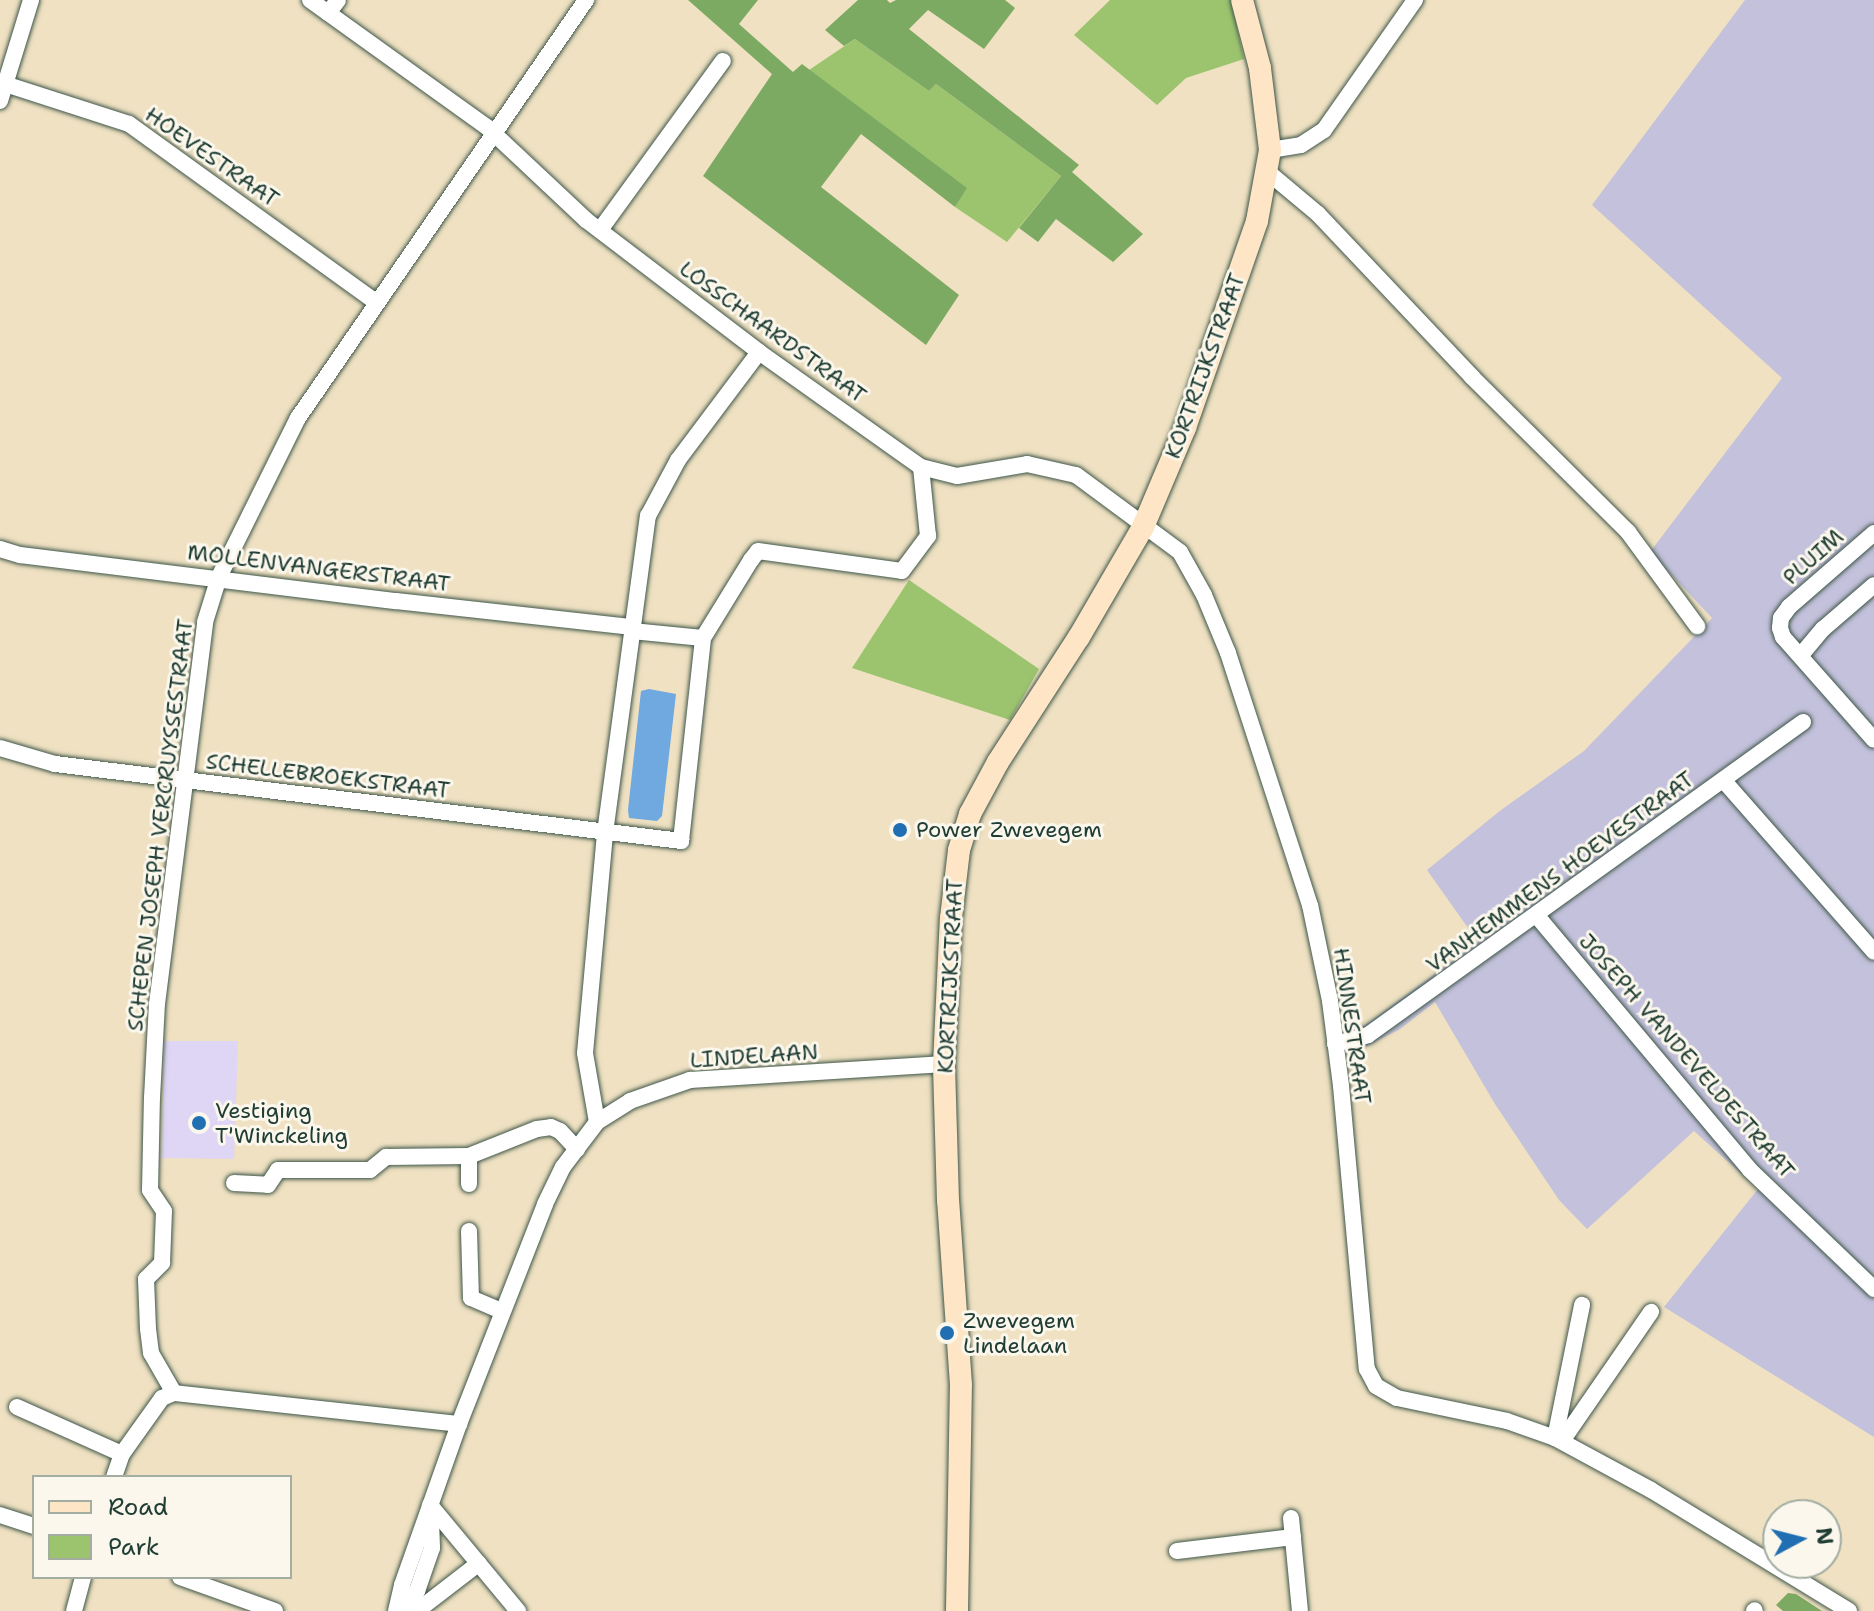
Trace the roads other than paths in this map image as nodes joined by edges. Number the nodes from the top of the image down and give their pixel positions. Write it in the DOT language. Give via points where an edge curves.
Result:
graph roads {
  1 [pos="31,0"];
  2 [pos="310,0"];
  3 [pos="586,0"];
  4 [pos="1242,0"];
  5 [pos="1415,0"];
  6 [pos="333,6"];
  7 [pos="723,61"];
  8 [pos="5,84"];
  9 [pos="0,101"];
  10 [pos="494,134"];
  11 [pos="1270,150"];
  12 [pos="1269,173"];
  13 [pos="600,230"];
  14 [pos="376,302"];
  15 [pos="759,352"];
  16 [pos="921,467"];
  17 [pos="1143,527"];
  18 [pos="1874,533"];
  19 [pos="0,549"];
  20 [pos="219,577"];
  21 [pos="1874,585"];
  22 [pos="1697,626"];
  23 [pos="632,629"];
  24 [pos="703,638"];
  25 [pos="1801,655"];
  26 [pos="1803,722"];
  27 [pos="1874,740"];
  28 [pos="0,748"];
  29 [pos="183,779"];
  30 [pos="1724,781"];
  31 [pos="605,833"];
  32 [pos="1537,916"];
  33 [pos="1874,952"];
  34 [pos="1335,1044"];
  35 [pos="944,1064"];
  36 [pos="597,1122"];
  37 [pos="577,1149"];
  38 [pos="469,1156"];
  39 [pos="234,1183"];
  40 [pos="469,1184"];
  41 [pos="469,1231"];
  42 [pos="1874,1289"];
  43 [pos="1582,1305"];
  44 [pos="502,1311"];
  45 [pos="1651,1312"];
  46 [pos="174,1393"];
  47 [pos="17,1407"];
  48 [pos="459,1424"];
  49 [pos="1558,1439"];
  50 [pos="122,1454"];
  51 [pos="115,1475"];
  52 [pos="430,1505"];
  53 [pos="0,1515"];
  54 [pos="1291,1518"];
  55 [pos="32,1525"];
  56 [pos="1293,1537"];
  57 [pos="1177,1551"];
  58 [pos="479,1563"];
  59 [pos="82,1579"];
  60 [pos="186,1579"];
  61 [pos="74,1611"];
  62 [pos="275,1611"];
  63 [pos="399,1611"];
  64 [pos="417,1611"];
  65 [pos="518,1611"];
  66 [pos="957,1611"];
  67 [pos="1300,1611"];
  68 [pos="1849,1611"];
  1 -- 8 [label="street"];
  2 -- 6 [label="street, LOSSCHAARDSTRAAT"];
  3 -- 10 [label="street, SCHEPEN JOSEPH VERCRUYSSESTRAAT"];
  4 -- 11 [label="main road, KORTRIJKSTRAAT" via="1260,68"];
  5 -- 11 [label="street" via="1324,130 1301,145"];
  6 -- 10 [label="street, LOSSCHAARDSTRAAT"];
  7 -- 13 [label="street"];
  8 -- 9 [label="street"];
  8 -- 14 [label="street, HOEVESTRAAT" via="129,124"];
  10 -- 13 [label="street, LOSSCHAARDSTRAAT"];
  10 -- 14 [label="street, SCHEPEN JOSEPH VERCRUYSSESTRAAT"];
  11 -- 12 [label="main road, KORTRIJKSTRAAT"];
  12 -- 17 [label="main road, KORTRIJKSTRAAT" via="1185,428"];
  12 -- 22 [label="street" via="1318,214 1628,532"];
  13 -- 15 [label="street, LOSSCHAARDSTRAAT"];
  14 -- 20 [label="street, SCHEPEN JOSEPH VERCRUYSSESTRAAT" via="298,418"];
  15 -- 16 [label="street, LOSSCHAARDSTRAAT"];
  15 -- 23 [label="street" via="678,460 648,516"];
  16 -- 17 [label="street, LOSSCHAARDSTRAAT" via="957,476 1027,464 1049,467 1076,475"];
  16 -- 24 [label="street" via="928,536 902,571 758,551"];
  17 -- 34 [label="street, HINNESTRAAT" via="1180,552 1228,653 1310,905"];
  17 -- 35 [label="main road, KORTRIJKSTRAAT" via="970,814 954,881"];
  18 -- 25 [label="street, PLUIM" via="1781,618 1783,637"];
  19 -- 20 [label="street, MOLLENVANGERSTRAAT"];
  20 -- 23 [label="street, MOLLENVANGERSTRAAT"];
  20 -- 29 [label="street, SCHEPEN JOSEPH VERCRUYSSESTRAAT" via="205,622"];
  21 -- 25 [label="street"];
  23 -- 24 [label="street, MOLLENVANGERSTRAAT"];
  23 -- 31 [label="street"];
  24 -- 31 [label="street, SCHELLEBROEKSTRAAT" via="681,841"];
  25 -- 27 [label="street, PLUIM"];
  26 -- 30 [label="street, VANHEMMENS HOEVESTRAAT"];
  28 -- 29 [label="street, SCHELLEBROEKSTRAAT" via="55,764"];
  29 -- 31 [label="street, SCHELLEBROEKSTRAAT"];
  29 -- 46 [label="street, SCHEPEN JOSEPH VERCRUYSSESTRAAT" via="157,1004 152,1098 150,1190 164,1211 162,1263 146,1279 151,1353"];
  30 -- 32 [label="street, VANHEMMENS HOEVESTRAAT"];
  30 -- 33 [label="street"];
  31 -- 36 [label="street" via="585,1053"];
  32 -- 34 [label="street, VANHEMMENS HOEVESTRAAT" via="1368,1035"];
  32 -- 42 [label="street, JOSEPH VANDEVELDESTRAAT" via="1750,1170"];
  34 -- 49 [label="street, HINNESTRAAT" via="1367,1369 1376,1386 1397,1398 1507,1421"];
  35 -- 36 [label="street, LINDELAAN" via="690,1080 630,1101"];
  35 -- 66 [label="main road, KORTRIJKSTRAAT" via="961,1399"];
  36 -- 37 [label="street, LINDELAAN"];
  37 -- 38 [label="street" via="551,1127"];
  37 -- 44 [label="street, LINDELAAN" via="545,1204"];
  38 -- 39 [label="street" via="386,1157 370,1170 278,1170 268,1185"];
  38 -- 40 [label="street"];
  41 -- 44 [label="street" via="471,1304"];
  43 -- 49 [label="street"];
  44 -- 48 [label="street, LINDELAAN"];
  45 -- 49 [label="street"];
  46 -- 48 [label="street"];
  46 -- 50 [label="street" via="162,1398"];
  47 -- 50 [label="street"];
  48 -- 52 [label="street, LINDELAAN"];
  49 -- 68 [label="street, HINNESTRAAT" via="1663,1496"];
  50 -- 51 [label="street"];
  52 -- 58 [label="street"];
  52 -- 63 [label="street, LINDELAAN" via="432,1548 417,1591"];
  53 -- 55 [label="street"];
  54 -- 56 [label="street"];
  56 -- 57 [label="street"];
  56 -- 67 [label="street"];
  58 -- 64 [label="street"];
  58 -- 65 [label="street"];
  59 -- 61 [label="street"];
  60 -- 62 [label="street"];
}
